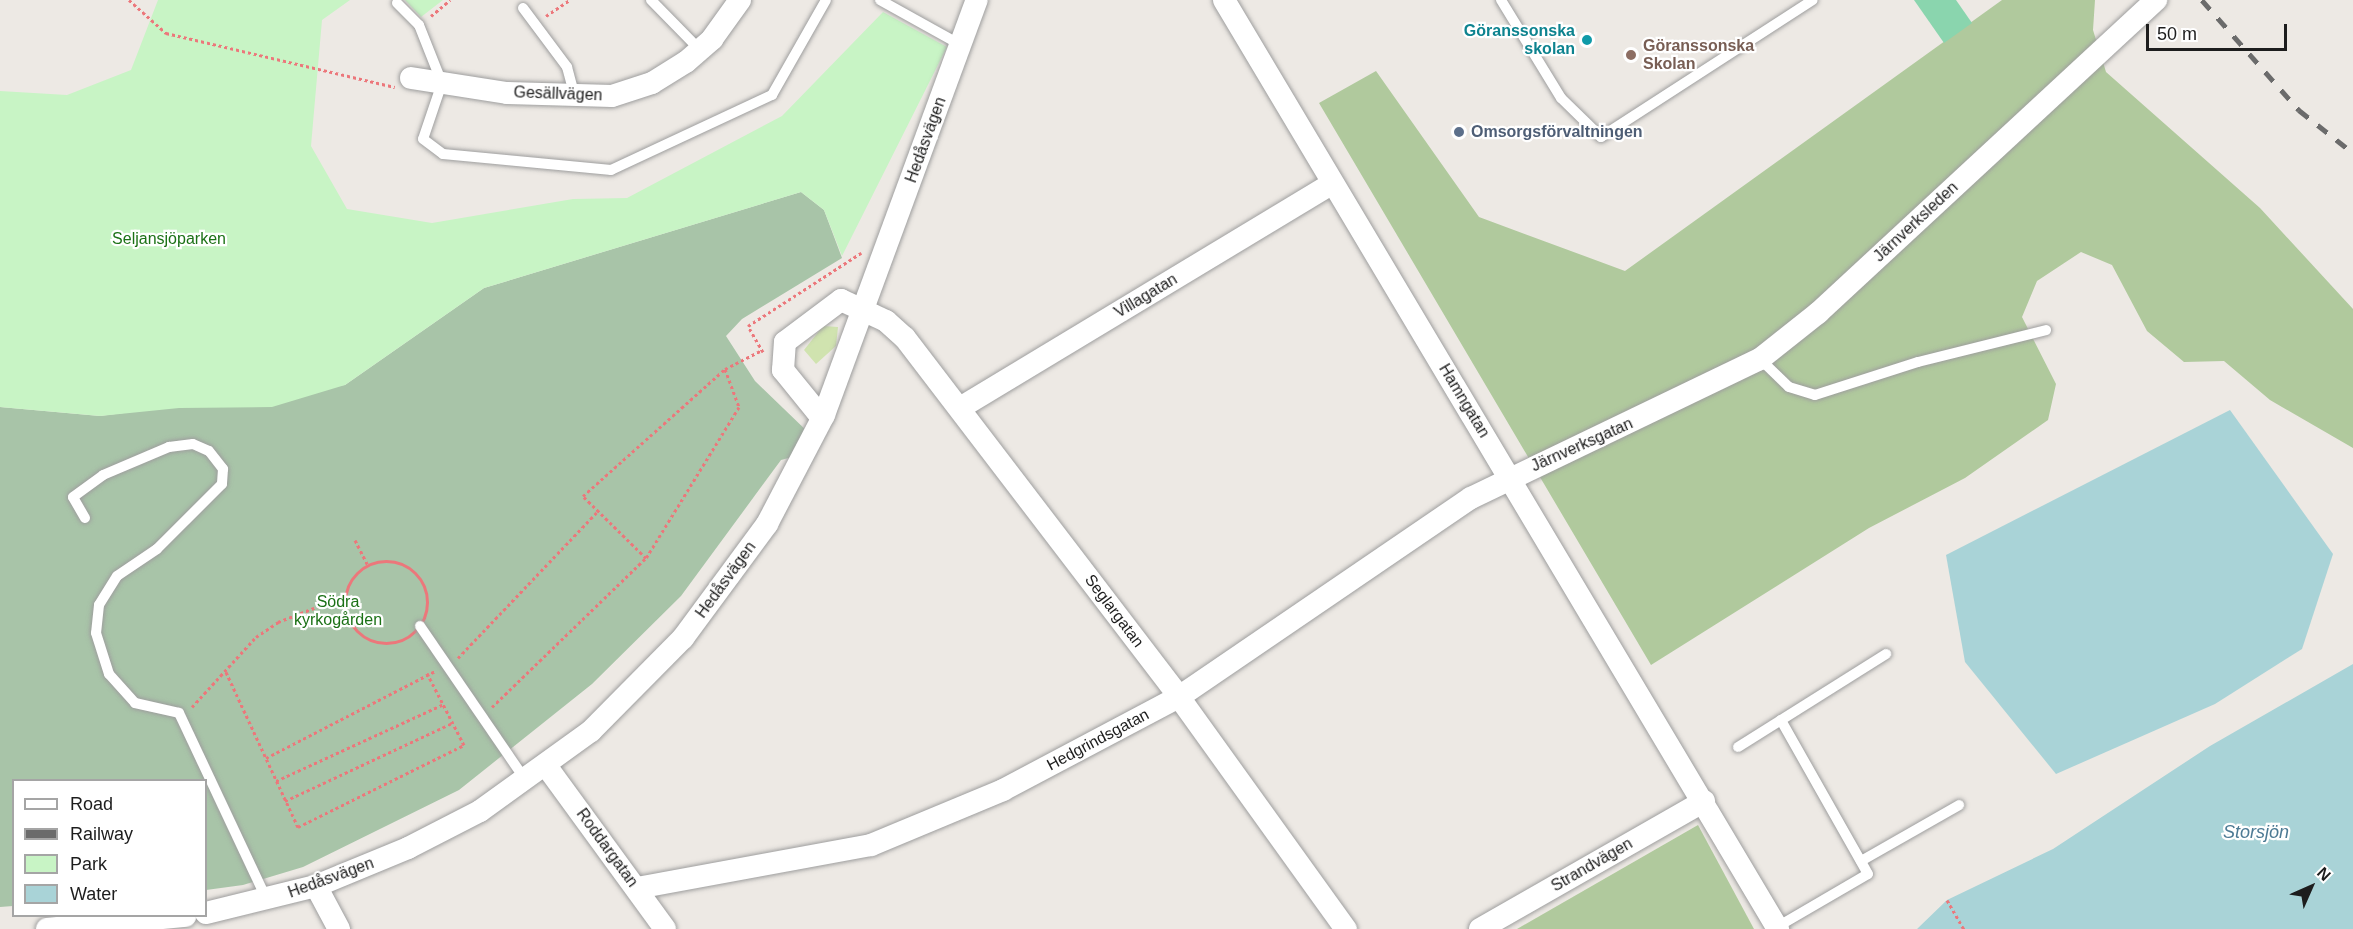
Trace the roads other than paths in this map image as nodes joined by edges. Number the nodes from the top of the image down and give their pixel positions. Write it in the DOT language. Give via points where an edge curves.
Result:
graph roads {
  1 [pos="651,0"];
  2 [pos="740,0"];
  3 [pos="826,0"];
  4 [pos="880,0"];
  5 [pos="977,0"];
  6 [pos="1224,0"];
  7 [pos="1501,0"];
  8 [pos="1813,0"];
  9 [pos="2150,2"];
  10 [pos="397,3"];
  11 [pos="523,8"];
  12 [pos="961,45"];
  13 [pos="700,50"];
  14 [pos="411,78"];
  15 [pos="442,82"];
  16 [pos="575,97"];
  17 [pos="1332,184"];
  18 [pos="865,310"];
  19 [pos="2046,330"];
  20 [pos="1760,359"];
  21 [pos="960,408"];
  22 [pos="1654,413"];
  23 [pos="822,418"];
  24 [pos="1510,477"];
  25 [pos="85,518"];
  26 [pos="420,626"];
  27 [pos="1886,654"];
  28 [pos="1179,696"];
  29 [pos="1781,720"];
  30 [pos="1738,747"];
  31 [pos="547,767"];
  32 [pos="526,781"];
  33 [pos="1704,801"];
  34 [pos="1959,805"];
  35 [pos="1861,861"];
  36 [pos="316,886"];
  37 [pos="637,888"];
  38 [pos="267,900"];
  39 [pos="207,913"];
  40 [pos="165,917"];
  41 [pos="1777,928"];
  42 [pos="47,929"];
  43 [pos="339,929"];
  44 [pos="665,929"];
  45 [pos="1346,929"];
  46 [pos="1480,929"];
  1 -- 13 [label="lane"];
  2 -- 13 [label="street, Gesällvägen"];
  3 -- 15 [label="lane" via="772,96 611,170 443,154 423,139"];
  4 -- 12 [label="lane"];
  5 -- 12 [label="street, Hedåsvägen"];
  6 -- 17 [label="street, Hamngatan"];
  7 -- 8 [label="lane" via="1561,98 1601,137"];
  9 -- 20 [label="street, Järnverksleden" via="1818,313"];
  10 -- 15 [label="lane" via="419,25"];
  11 -- 16 [label="lane" via="567,67"];
  12 -- 18 [label="street, Hedåsvägen"];
  13 -- 16 [label="street, Gesällvägen" via="671,72 631,92"];
  14 -- 15 [label="street, Gesällvägen"];
  15 -- 16 [label="street, Gesällvägen"];
  17 -- 21 [label="street, Villagatan"];
  17 -- 24 [label="street, Hamngatan"];
  18 -- 21 [label="street, Seglargatan" via="905,338"];
  18 -- 23 [label="street, Hedåsvägen"];
  18 -- 23 [label="street, Seglargatan" via="841,300 785,342 783,370"];
  19 -- 20 [label="lane" via="1918,362 1815,395 1789,387"];
  20 -- 22 [label="street, Järnverksleden"];
  21 -- 28 [label="street, Seglargatan"];
  22 -- 24 [label="street, Järnverksgatan"];
  23 -- 31 [label="street, Hedåsvägen" via="767,524 714,599 629,697"];
  24 -- 28 [label="street, Hedgrindsgatan"];
  24 -- 33 [label="street, Hamngatan"];
  25 -- 38 [label="lane" via="73,497 103,475 169,447 201,447 223,469 222,484 157,549 117,576 99,605 96,633 109,674 135,703 179,712"];
  26 -- 32 [label="lane"];
  27 -- 29 [label="lane"];
  28 -- 37 [label="street, Hedgrindsgatan" via="1003,790 871,845"];
  28 -- 45 [label="street, Seglargatan"];
  29 -- 30 [label="lane"];
  29 -- 35 [label="lane"];
  31 -- 32 [label="street, Hedåsvägen"];
  31 -- 37 [label="street, Roddargatan"];
  32 -- 36 [label="street, Hedåsvägen" via="408,848"];
  33 -- 41 [label="street, Hamngatan"];
  33 -- 46 [label="street, Strandvägen"];
  34 -- 35 [label="lane"];
  35 -- 41 [label="lane" via="1868,874"];
  36 -- 38 [label="street, Hedåsvägen"];
  36 -- 43 [label="street"];
  37 -- 44 [label="street, Roddargatan"];
  38 -- 39 [label="street, Hedåsvägen"];
  40 -- 42 [label="street"];
}
